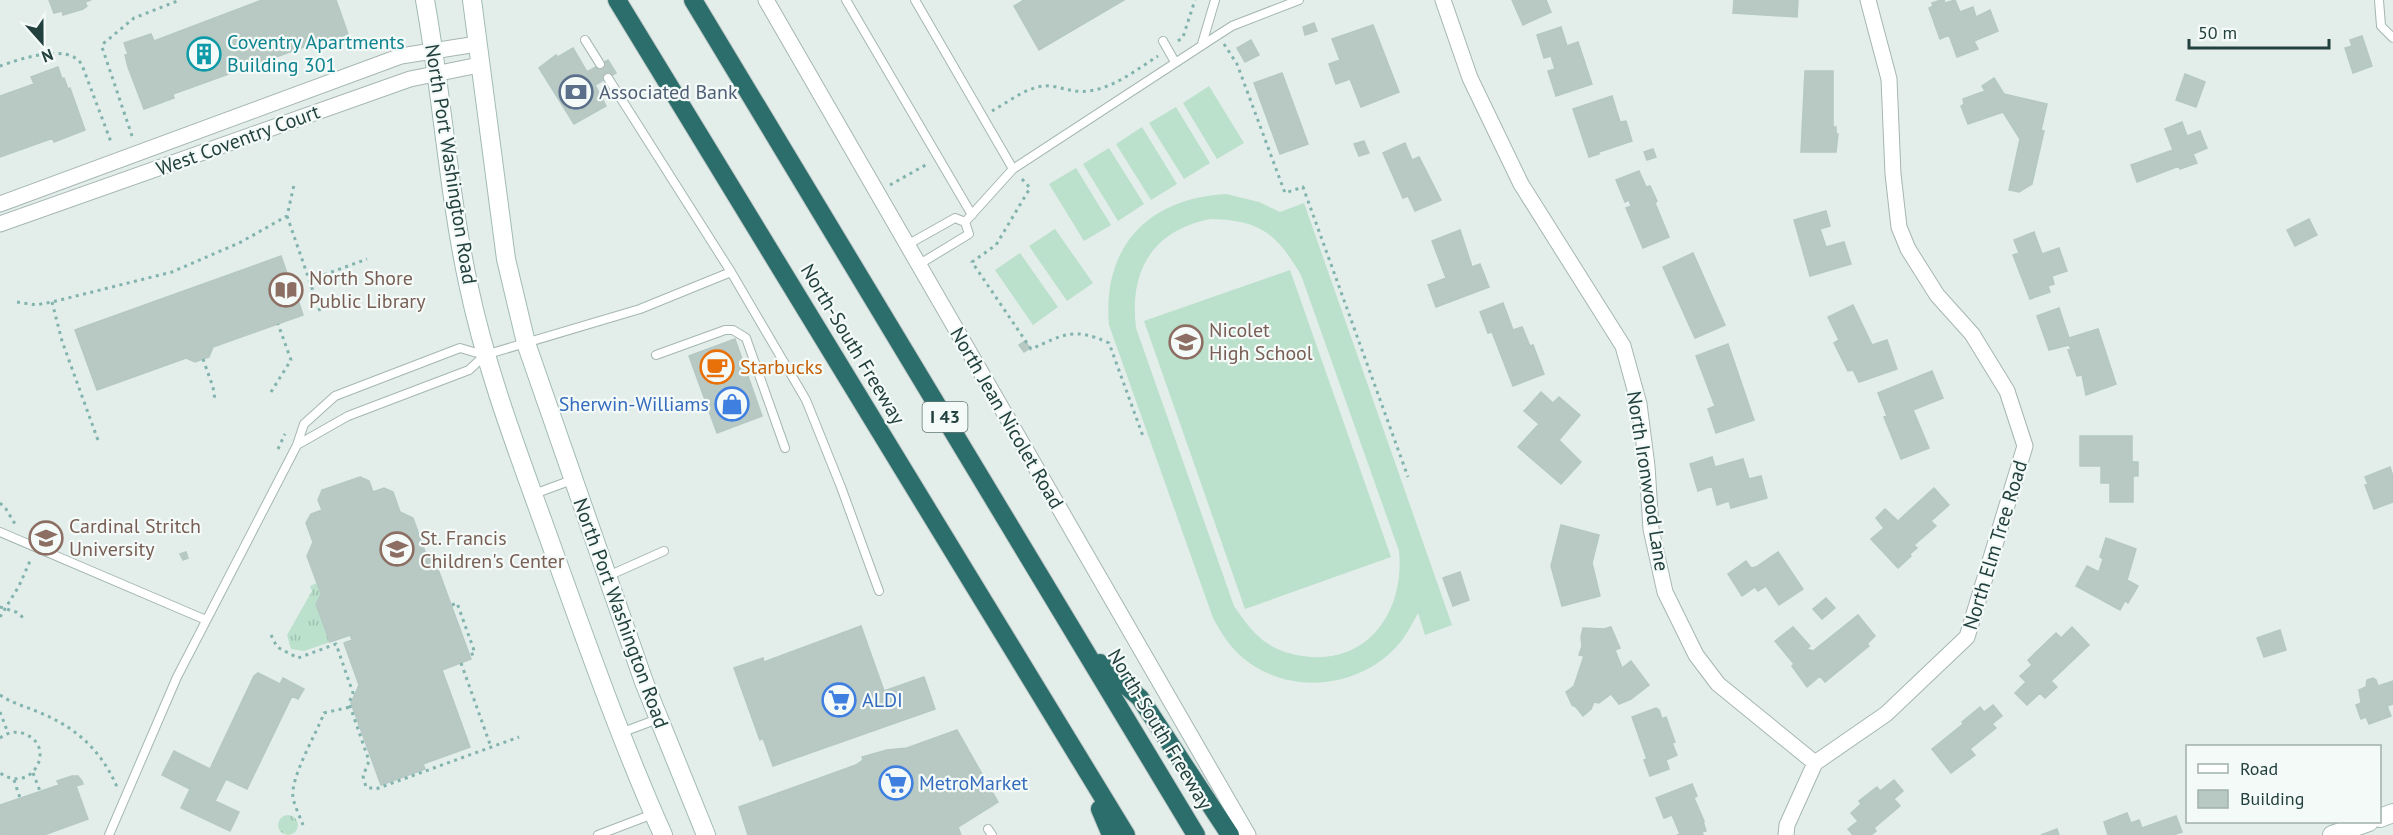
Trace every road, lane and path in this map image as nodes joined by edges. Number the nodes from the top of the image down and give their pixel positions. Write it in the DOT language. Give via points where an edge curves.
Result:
graph roads {
  1 [pos="180,0"];
  2 [pos="425,0"];
  3 [pos="472,0"];
  4 [pos="617,0"];
  5 [pos="693,0"];
  6 [pos="765,0"];
  7 [pos="846,0"];
  8 [pos="915,0"];
  9 [pos="1195,0"];
  10 [pos="1215,0"];
  11 [pos="1299,0"];
  12 [pos="1868,0"];
  13 [pos="2379,0"];
  14 [pos="1443,3"];
  15 [pos="1218,35"];
  16 [pos="2393,38"];
  17 [pos="585,40"];
  18 [pos="1163,41"];
  19 [pos="477,44"];
  20 [pos="1202,44"];
  21 [pos="1168,50"];
  22 [pos="434,51"];
  23 [pos="1175,62"];
  24 [pos="600,64"];
  25 [pos="479,65"];
  26 [pos="0,66"];
  27 [pos="437,74"];
  28 [pos="608,78"];
  29 [pos="982,116"];
  30 [pos="132,135"];
  31 [pos="111,142"];
  32 [pos="938,158"];
  33 [pos="1013,169"];
  34 [pos="294,185"];
  35 [pos="874,187"];
  36 [pos="0,204"];
  37 [pos="972,215"];
  38 [pos="287,216"];
  39 [pos="965,222"];
  40 [pos="0,224"];
  41 [pos="907,245"];
  42 [pos="367,259"];
  43 [pos="918,265"];
  44 [pos="731,272"];
  45 [pos="309,280"];
  46 [pos="18,302"];
  47 [pos="52,302"];
  48 [pos="321,314"];
  49 [pos="278,324"];
  50 [pos="526,343"];
  51 [pos="485,355"];
  52 [pos="656,355"];
  53 [pos="203,359"];
  54 [pos="271,392"];
  55 [pos="215,400"];
  56 [pos="1144,439"];
  57 [pos="99,442"];
  58 [pos="297,445"];
  59 [pos="785,448"];
  60 [pos="1408,477"];
  61 [pos="572,480"];
  62 [pos="533,494"];
  63 [pos="0,503"];
  64 [pos="0,532"];
  65 [pos="23,542"];
  66 [pos="664,550"];
  67 [pos="607,577"];
  68 [pos="879,591"];
  69 [pos="452,605"];
  70 [pos="0,607"];
  71 [pos="5,609"];
  72 [pos="0,617"];
  73 [pos="25,619"];
  74 [pos="206,620"];
  75 [pos="271,635"];
  76 [pos="1086,650"];
  77 [pos="470,656"];
  78 [pos="461,663"];
  79 [pos="0,695"];
  80 [pos="350,707"];
  81 [pos="0,712"];
  82 [pos="658,719"];
  83 [pos="8,733"];
  84 [pos="619,733"];
  85 [pos="519,737"];
  86 [pos="0,738"];
  87 [pos="491,747"];
  88 [pos="1080,760"];
  89 [pos="1815,763"];
  90 [pos="0,773"];
  91 [pos="33,773"];
  92 [pos="14,780"];
  93 [pos="40,791"];
  94 [pos="20,798"];
  95 [pos="123,803"];
  96 [pos="653,814"];
  97 [pos="2366,823"];
  98 [pos="303,825"];
  99 [pos="109,835"];
  100 [pos="598,835"];
  101 [pos="663,835"];
  102 [pos="706,835"];
  103 [pos="1111,835"];
  104 [pos="1126,835"];
  105 [pos="1196,835"];
  106 [pos="1230,835"];
  107 [pos="1248,835"];
  108 [pos="1786,835"];
  109 [pos="2332,835"];
  1 -- 30 [label="path" via="134,18 102,47"];
  2 -- 22 [label="main road, North Port Washington Road"];
  3 -- 19 [label="main road, North Port Washington Road"];
  4 -- 88 [label="highway, North-South Freeway"];
  5 -- 76 [label="highway, North-South Freeway / I 43"];
  6 -- 35 [label="street, North Jean Nicolet Road"];
  7 -- 32 [label="lane"];
  8 -- 29 [label="lane"];
  9 -- 21 [label="path" via="1183,37"];
  10 -- 20 [label="lane"];
  11 -- 15 [label="lane"];
  12 -- 89 [label="street, North Elm Tree Road" via="1889,79 1899,227 1932,286 1972,334 2007,391 2025,446 1967,637 1886,714"];
  13 -- 16 [label="lane" via="2381,26"];
  14 -- 89 [label="street, North Ironwood Lane" via="1470,78 1521,184 1623,346 1639,404 1650,529 1665,592 1696,655 1718,684"];
  15 -- 20 [label="lane"];
  15 -- 60 [label="path" via="1237,64 1285,193 1304,187"];
  17 -- 24 [label="lane"];
  18 -- 21 [label="lane"];
  19 -- 22 [label="street, West Coventry Court"];
  19 -- 25 [label="main road, North Port Washington Road"];
  20 -- 23 [label="lane"];
  21 -- 23 [label="lane"];
  21 -- 29 [label="path" via="1100,89 1077,92 1040,86"];
  22 -- 27 [label="main road, North Port Washington Road"];
  22 -- 36 [label="street, West Coventry Court" via="401,56"];
  23 -- 33 [label="lane"];
  25 -- 27 [label="street, West Coventry Court"];
  25 -- 50 [label="main road, North Port Washington Road" via="506,259"];
  26 -- 31 [label="path" via="34,55 74,56 82,65"];
  27 -- 40 [label="street, West Coventry Court" via="410,79"];
  27 -- 51 [label="main road, North Port Washington Road" via="454,209"];
  28 -- 44 [label="lane"];
  29 -- 33 [label="lane"];
  32 -- 35 [label="path" via="886,187"];
  32 -- 37 [label="lane"];
  33 -- 37 [label="lane"];
  33 -- 56 [label="path" via="1030,188 996,245 972,262 1031,349 1077,333 1109,343"];
  34 -- 38 [label="path"];
  35 -- 41 [label="street, North Jean Nicolet Road"];
  37 -- 39 [label="lane"];
  38 -- 45 [label="path"];
  38 -- 47 [label="path" via="231,247 172,272"];
  39 -- 41 [label="lane" via="955,218"];
  39 -- 43 [label="lane" via="969,234"];
  41 -- 43 [label="street, North Jean Nicolet Road"];
  42 -- 45 [label="path"];
  43 -- 107 [label="street, North Jean Nicolet Road"];
  44 -- 50 [label="lane" via="640,309"];
  44 -- 68 [label="lane" via="806,400"];
  45 -- 48 [label="path"];
  46 -- 47 [label="path"];
  47 -- 57 [label="path"];
  49 -- 54 [label="path" via="291,360"];
  50 -- 51 [label="lane"];
  50 -- 61 [label="main road, North Port Washington Road"];
  51 -- 58 [label="lane" via="469,370 348,416"];
  51 -- 58 [label="lane" via="460,348 334,396 304,424"];
  51 -- 62 [label="main road, North Port Washington Road"];
  52 -- 59 [label="lane" via="725,330 741,333 752,352"];
  53 -- 55 [label="path"];
  58 -- 74 [label="lane"];
  61 -- 62 [label="lane"];
  61 -- 67 [label="main road, North Port Washington Road"];
  62 -- 84 [label="main road, North Port Washington Road"];
  63 -- 65 [label="path"];
  64 -- 65 [label="lane"];
  65 -- 71 [label="path" via="30,561"];
  65 -- 74 [label="lane"];
  66 -- 67 [label="lane"];
  67 -- 82 [label="main road, North Port Washington Road"];
  69 -- 77 [label="path" via="457,603 475,654"];
  70 -- 71 [label="path"];
  71 -- 72 [label="path"];
  71 -- 73 [label="path"];
  74 -- 95 [label="lane"];
  75 -- 80 [label="path" via="277,647 298,658 336,644 353,693"];
  76 -- 105 [label="highway, North-South Freeway / I 43"];
  76 -- 106 [label="highway" via="1140,698"];
  78 -- 87 [label="path"];
  79 -- 95 [label="path" via="61,723 92,746 103,759"];
  80 -- 87 [label="path" via="369,761 363,776 366,786 376,789"];
  80 -- 98 [label="path" via="324,713 301,764 293,797"];
  81 -- 83 [label="path"];
  82 -- 84 [label="lane"];
  82 -- 102 [label="main road, North Port Washington Road"];
  83 -- 86 [label="path"];
  83 -- 91 [label="path" via="24,733 36,743 40,758"];
  84 -- 96 [label="main road, North Port Washington Road"];
  85 -- 87 [label="path"];
  88 -- 103 [label="highway"];
  88 -- 104 [label="highway, North-South Freeway"];
  89 -- 108 [label="street"];
  90 -- 92 [label="path"];
  91 -- 92 [label="path"];
  91 -- 93 [label="path"];
  92 -- 94 [label="path"];
  95 -- 99 [label="lane"];
  96 -- 100 [label="lane"];
  96 -- 101 [label="main road, North Port Washington Road"];
  97 -- 109 [label="main road"];
}
